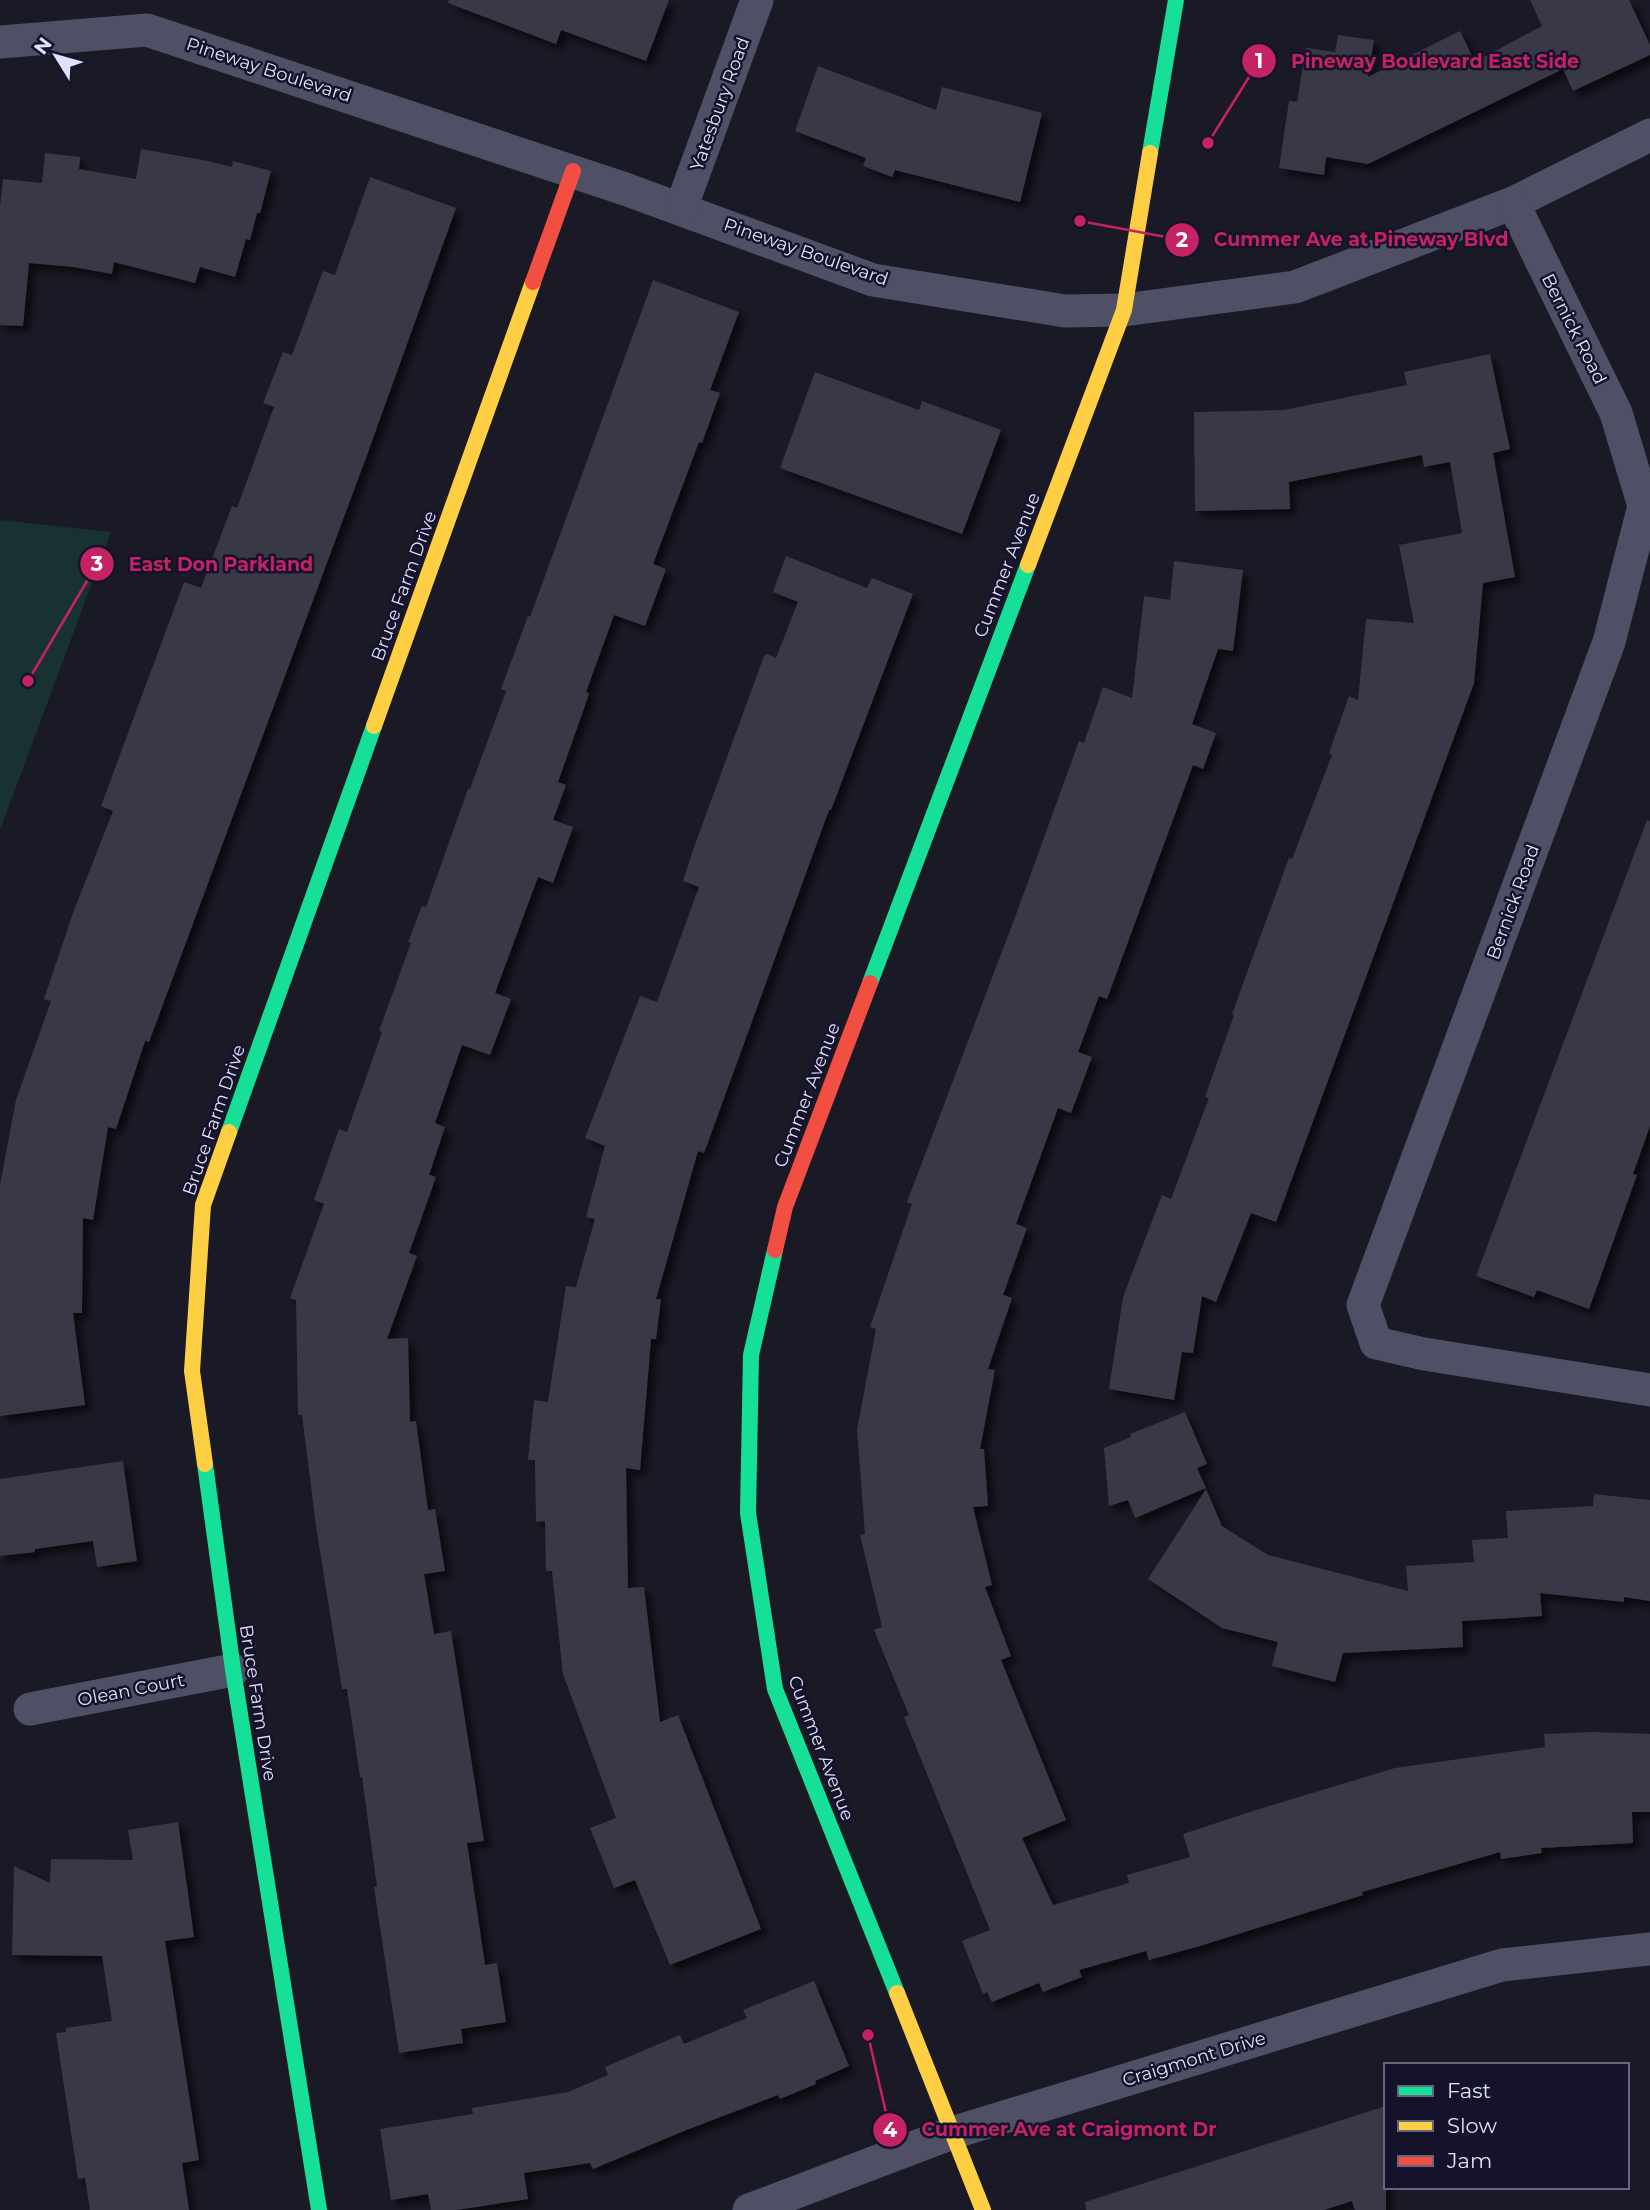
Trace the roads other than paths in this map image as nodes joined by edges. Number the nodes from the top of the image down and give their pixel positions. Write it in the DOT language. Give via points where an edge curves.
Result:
graph roads {
  1 [pos="757,0"];
  2 [pos="1176,0"];
  3 [pos="0,42"];
  4 [pos="1650,135"];
  5 [pos="573,171"];
  6 [pos="1513,203"];
  7 [pos="681,208"];
  8 [pos="1124,310"];
  9 [pos="1650,1390"];
  10 [pos="233,1670"];
  11 [pos="30,1709"];
  12 [pos="1650,1950"];
  13 [pos="952,2133"];
  14 [pos="319,2210"];
  15 [pos="749,2210"];
  16 [pos="983,2210"];
  1 -- 7 [label="street, Yatesbury Road"];
  2 -- 8 [label="street, Cummer Avenue"];
  3 -- 5 [label="street, Pineway Boulevard" via="147,30"];
  4 -- 6 [label="street, Pineway Boulevard"];
  5 -- 7 [label="street, Pineway Boulevard"];
  5 -- 10 [label="street, Bruce Farm Drive" via="203,1205 192,1371"];
  6 -- 8 [label="street, Pineway Boulevard" via="1295,287"];
  6 -- 9 [label="street, Bernick Road" via="1616,413 1644,506 1609,642 1363,1305 1376,1343"];
  7 -- 8 [label="street, Pineway Boulevard" via="873,280 1065,311"];
  8 -- 13 [label="street, Cummer Avenue" via="785,1207 751,1355 747,1513 775,1689"];
  10 -- 11 [label="street, Olean Court"];
  10 -- 14 [label="street, Bruce Farm Drive"];
  12 -- 13 [label="street, Craigmont Drive" via="1502,1965"];
  13 -- 15 [label="street, Craigmont Drive"];
  13 -- 16 [label="street, Cummer Avenue"];
}
